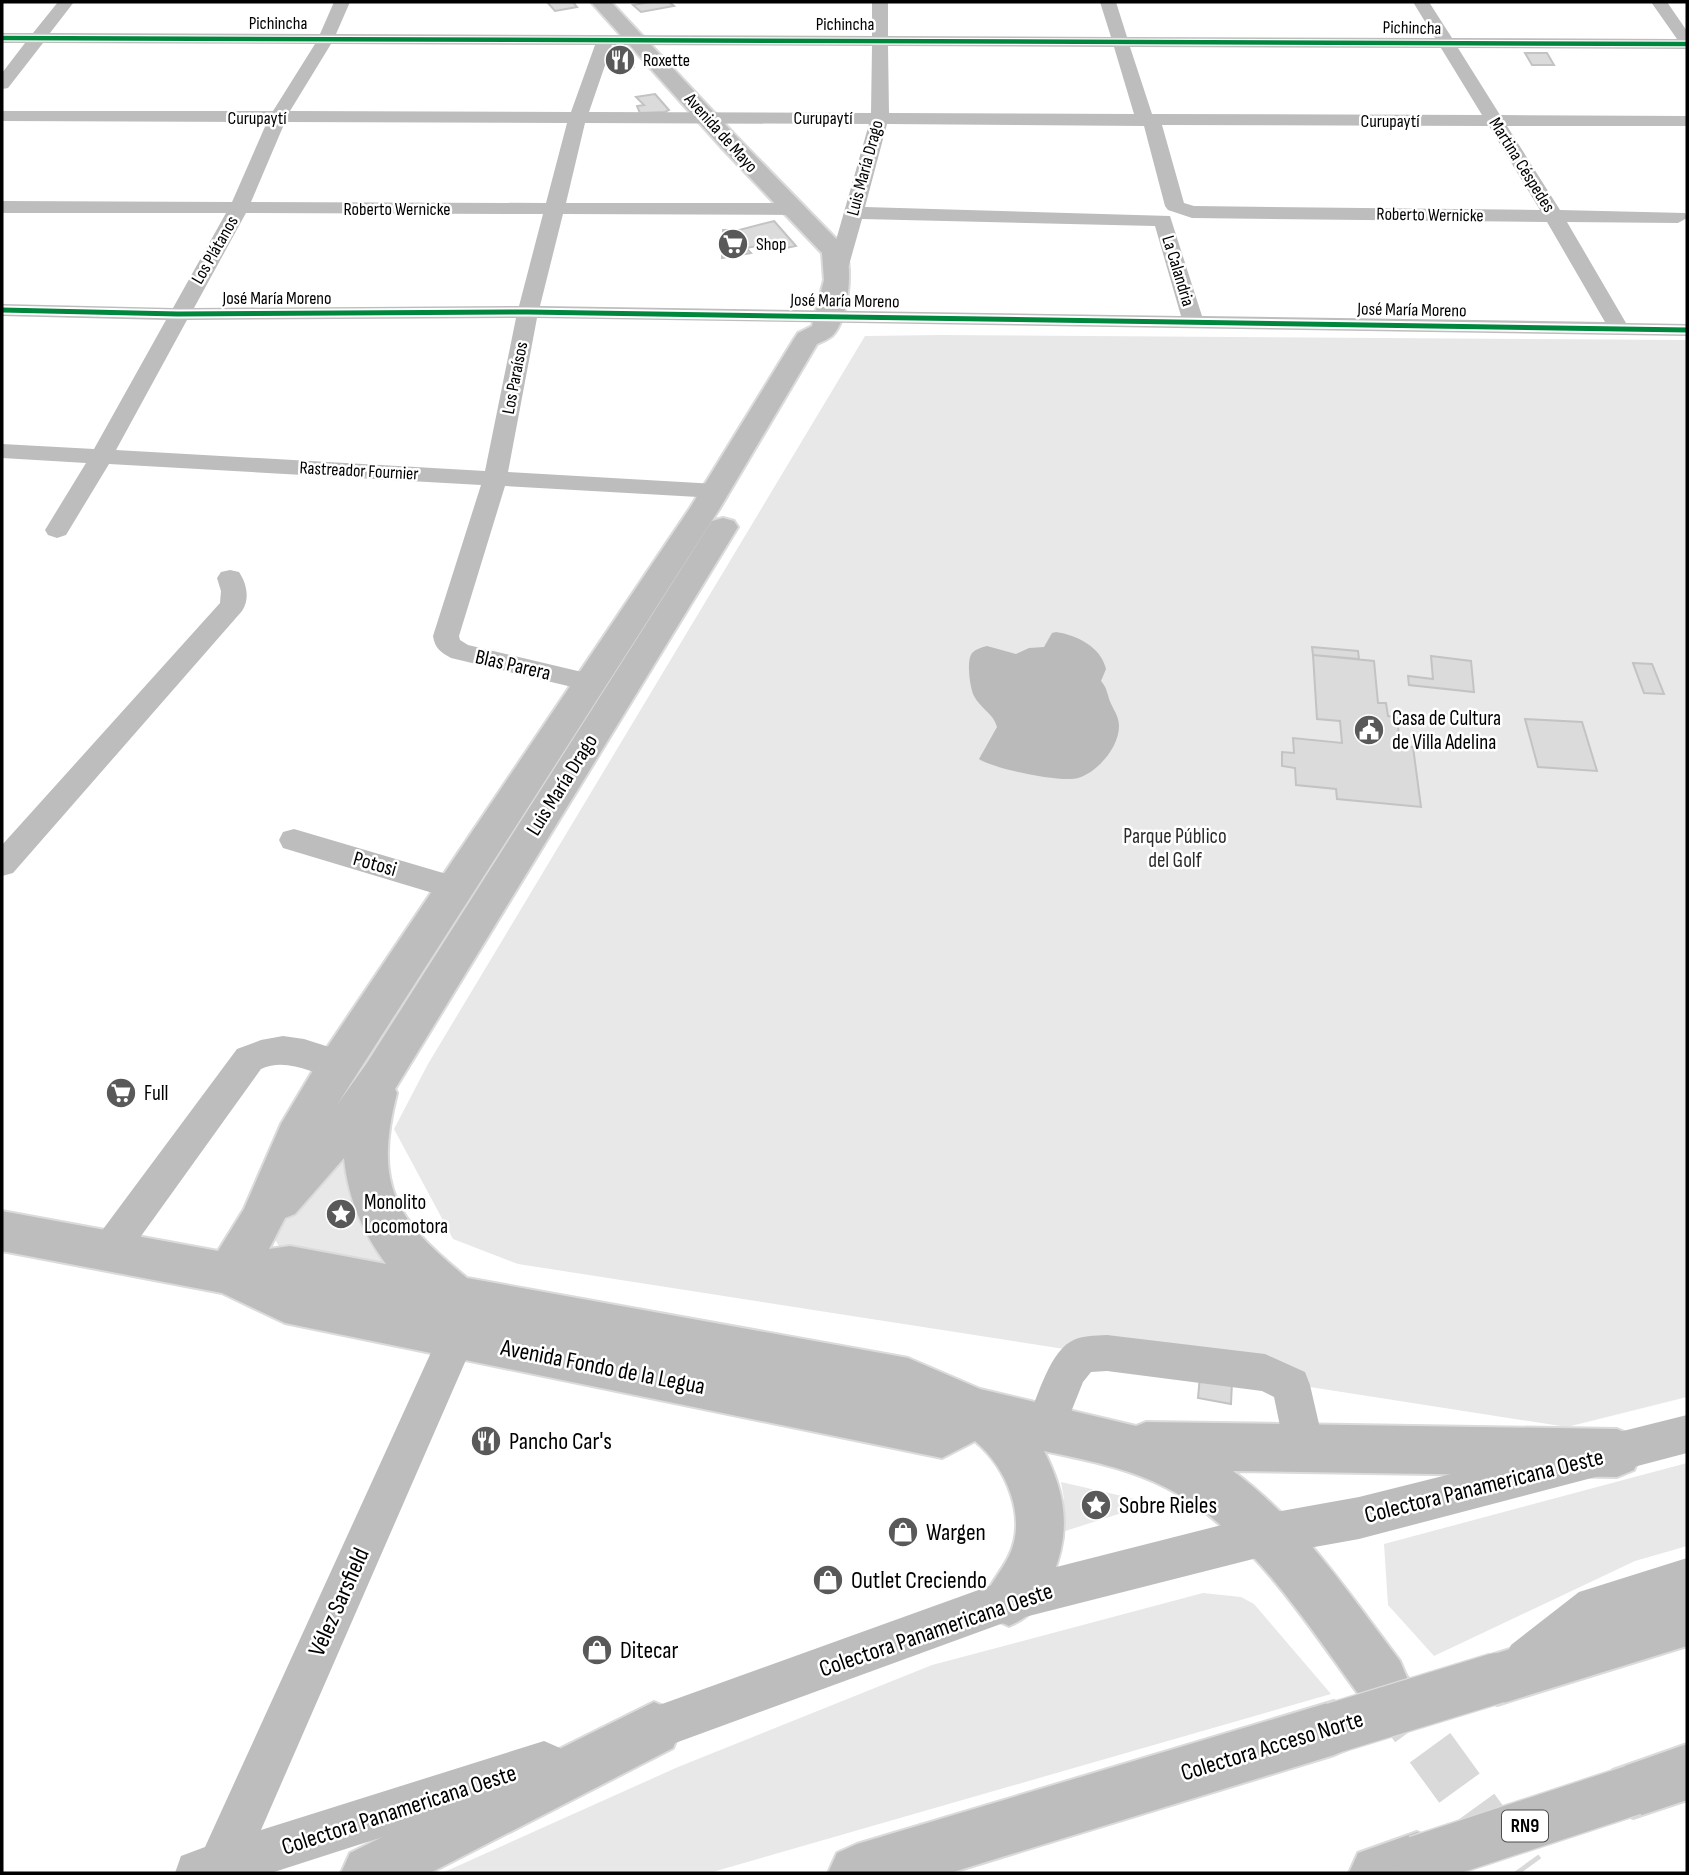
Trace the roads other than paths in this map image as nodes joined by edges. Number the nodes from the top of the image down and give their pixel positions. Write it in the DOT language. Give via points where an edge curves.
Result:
graph roads {
  1 [pos="66,2"];
  2 [pos="342,2"];
  3 [pos="880,2"];
  4 [pos="1108,2"];
  5 [pos="1421,2"];
  6 [pos="1659,2"];
  7 [pos="603,3"];
  8 [pos="2,38"];
  9 [pos="38,38"];
  10 [pos="326,38"];
  11 [pos="606,39"];
  12 [pos="636,39"];
  13 [pos="878,40"];
  14 [pos="1119,41"];
  15 [pos="1687,43"];
  16 [pos="1447,44"];
  17 [pos="2,84"];
  18 [pos="2,116"];
  19 [pos="579,117"];
  20 [pos="707,118"];
  21 [pos="880,118"];
  22 [pos="277,119"];
  23 [pos="1148,121"];
  24 [pos="1494,121"];
  25 [pos="1687,121"];
  26 [pos="2,207"];
  27 [pos="239,208"];
  28 [pos="554,209"];
  29 [pos="793,209"];
  30 [pos="1182,210"];
  31 [pos="854,213"];
  32 [pos="1555,218"];
  33 [pos="1678,218"];
  34 [pos="839,265"];
  35 [pos="2,310"];
  36 [pos="528,312"];
  37 [pos="178,314"];
  38 [pos="1193,322"];
  39 [pos="825,324"];
  40 [pos="1619,329"];
  41 [pos="1687,330"];
  42 [pos="2,452"];
  43 [pos="101,457"];
  44 [pos="495,479"];
  45 [pos="716,491"];
  46 [pos="57,530"];
  47 [pos="230,578"];
  48 [pos="446,636"];
  49 [pos="589,682"];
  50 [pos="294,840"];
  51 [pos="2,865"];
  52 [pos="456,888"];
  53 [pos="339,1064"];
  54 [pos="382,1075"];
  55 [pos="262,1220"];
  56 [pos="2,1231"];
  57 [pos="108,1252"];
  58 [pos="229,1274"];
  59 [pos="456,1317"];
  60 [pos="977,1412"];
  61 [pos="1045,1428"];
  62 [pos="1687,1434"];
  63 [pos="1124,1445"];
  64 [pos="1305,1450"];
  65 [pos="1617,1453"];
  66 [pos="1265,1535"];
  67 [pos="1687,1579"];
  68 [pos="1009,1600"];
  69 [pos="1687,1620"];
  70 [pos="1502,1677"];
  71 [pos="1381,1680"];
  72 [pos="654,1729"];
  73 [pos="1687,1772"];
  74 [pos="1397,1867"];
  75 [pos="210,1870"];
  76 [pos="370,1873"];
  77 [pos="857,1873"];
  1 -- 9 [label="street"];
  2 -- 10 [label="street, Los Plátanos"];
  3 -- 13 [label="street, Luis María Drago"];
  4 -- 14 [label="street, La Calandria"];
  5 -- 16 [label="street, Martina Céspedes"];
  6 -- 15 [label="street"];
  7 -- 12 [label="main road, Avenida de Mayo"];
  8 -- 9 [label="street, Pichincha"];
  9 -- 10 [label="street, Pichincha"];
  9 -- 17 [label="street"];
  10 -- 11 [label="street, Pichincha"];
  10 -- 22 [label="street, Los Plátanos"];
  11 -- 12 [label="street, Pichincha"];
  11 -- 19 [label="street, Los Paraísos"];
  12 -- 13 [label="street, Pichincha"];
  12 -- 20 [label="main road, Avenida de Mayo"];
  13 -- 14 [label="street, Pichincha"];
  13 -- 21 [label="street, Luis María Drago"];
  14 -- 16 [label="street, Pichincha"];
  14 -- 23 [label="street, La Calandria"];
  15 -- 16 [label="street, Pichincha"];
  16 -- 24 [label="street, Martina Céspedes"];
  18 -- 22 [label="street, Curupaytí"];
  19 -- 20 [label="street, Curupaytí"];
  19 -- 22 [label="street, Curupaytí"];
  19 -- 28 [label="street, Los Paraísos"];
  20 -- 21 [label="street, Curupaytí"];
  20 -- 29 [label="main road, Avenida de Mayo"];
  21 -- 23 [label="street, Curupaytí"];
  21 -- 31 [label="street, Luis María Drago"];
  22 -- 27 [label="street, Los Plátanos"];
  23 -- 24 [label="street, Curupaytí"];
  23 -- 30 [label="street, La Calandria" via="1175,206"];
  24 -- 25 [label="street, Curupaytí"];
  24 -- 32 [label="street, Martina Céspedes"];
  26 -- 27 [label="street, Roberto Wernicke"];
  27 -- 28 [label="street, Roberto Wernicke"];
  27 -- 37 [label="street, Los Plátanos"];
  28 -- 29 [label="street, Roberto Wernicke"];
  28 -- 36 [label="street, Los Paraísos"];
  29 -- 34 [label="main road, Avenida de Mayo" via="834,251"];
  30 -- 32 [label="street, Roberto Wernicke"];
  31 -- 34 [label="street, Luis María Drago"];
  31 -- 38 [label="street, La Calandria" via="1163,220"];
  32 -- 33 [label="street, Roberto Wernicke"];
  32 -- 40 [label="street, Martina Céspedes"];
  34 -- 39 [label="main road, Luis María Drago"];
  35 -- 37 [label="street, José María Moreno"];
  36 -- 37 [label="street, José María Moreno"];
  36 -- 39 [label="street, José María Moreno"];
  36 -- 44 [label="street, Los Paraísos"];
  37 -- 43 [label="street, Los Plátanos"];
  38 -- 39 [label="street, José María Moreno"];
  38 -- 40 [label="street, José María Moreno"];
  39 -- 45 [label="main road, Luis María Drago" via="807,339"];
  39 -- 54 [label="main road, Luis María Drago" via="829,341 726,521"];
  40 -- 41 [label="street, José María Moreno"];
  42 -- 43 [label="street, Rastreador Fournier"];
  43 -- 44 [label="street, Rastreador Fournier"];
  43 -- 46 [label="street, Los Plátanos"];
  44 -- 45 [label="street, Rastreador Fournier"];
  44 -- 48 [label="street, Los Paraísos"];
  45 -- 49 [label="main road, Luis María Drago"];
  47 -- 51 [label="street" via="233,604"];
  48 -- 49 [label="street, Blas Parera" via="448,645 460,652"];
  49 -- 52 [label="main road, Luis María Drago"];
  50 -- 52 [label="street, Potosi"];
  52 -- 53 [label="main road, Luis María Drago"];
  53 -- 55 [label="main road, Luis María Drago" via="296,1137"];
  53 -- 57 [label="street" via="288,1049 267,1049 250,1059"];
  54 -- 55 [label="main road, Luis María Drago" via="348,1123"];
  54 -- 59 [label="main road" via="368,1113 364,1153 370,1193 387,1230"];
  55 -- 58 [label="main road, Luis María Drago"];
  56 -- 57 [label="main road, Avenida Fondo de la Legua"];
  57 -- 58 [label="main road, Avenida Fondo de la Legua"];
  58 -- 59 [label="main road, Avenida Fondo de la Legua" via="285,1302"];
  59 -- 60 [label="main road, Avenida Fondo de la Legua" via="942,1434"];
  59 -- 75 [label="street, Vélez Sarsfield"];
  60 -- 61 [label="main road"];
  60 -- 68 [label="main road" via="1013,1444 1038,1497 1040,1527 1034,1556"];
  61 -- 63 [label="main road"];
  61 -- 64 [label="street" via="1068,1370 1082,1355 1107,1353 1265,1373 1291,1385"];
  62 -- 65 [label="street, Colectora Panamericana Oeste"];
  63 -- 64 [label="main road"];
  63 -- 66 [label="main road" via="1211,1486"];
  64 -- 65 [label="main road"];
  65 -- 66 [label="street, Colectora Panamericana Oeste" via="1359,1518"];
  66 -- 68 [label="street, Colectora Panamericana Oeste"];
  66 -- 71 [label="main road" via="1303,1576"];
  67 -- 70 [label="street" via="1594,1607"];
  68 -- 72 [label="street, Colectora Panamericana Oeste"];
  69 -- 70 [label="main road, Colectora Acceso Norte"];
  70 -- 77 [label="main road, Colectora Acceso Norte, bridge"];
  72 -- 75 [label="street, Colectora Panamericana Oeste"];
  72 -- 76 [label="main road"];
  73 -- 74 [label="main road, RN9, bridge"];
}
